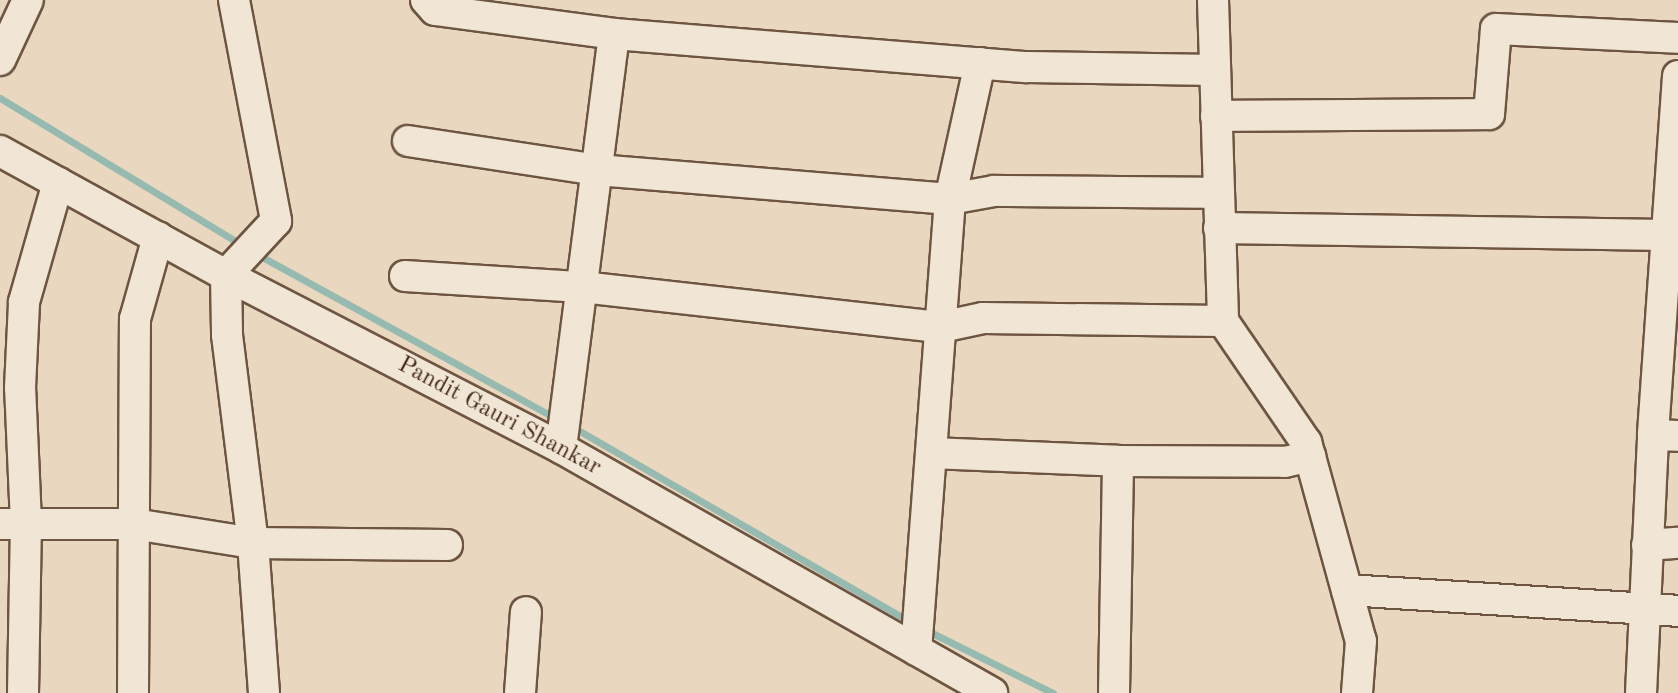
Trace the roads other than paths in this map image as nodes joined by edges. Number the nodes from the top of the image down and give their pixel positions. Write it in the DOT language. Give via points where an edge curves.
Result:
graph roads {
  1 [pos="28,0"];
  2 [pos="234,0"];
  3 [pos="1213,0"];
  4 [pos="432,3"];
  5 [pos="614,34"];
  6 [pos="1678,38"];
  7 [pos="0,60"];
  8 [pos="980,63"];
  9 [pos="1215,70"];
  10 [pos="1678,76"];
  11 [pos="1216,116"];
  12 [pos="408,141"];
  13 [pos="0,151"];
  14 [pos="597,170"];
  15 [pos="58,183"];
  16 [pos="1218,193"];
  17 [pos="950,199"];
  18 [pos="1219,228"];
  19 [pos="1667,235"];
  20 [pos="158,237"];
  21 [pos="226,275"];
  22 [pos="405,276"];
  23 [pos="582,287"];
  24 [pos="1223,321"];
  25 [pos="940,327"];
  26 [pos="1665,435"];
  27 [pos="561,448"];
  28 [pos="931,453"];
  29 [pos="1310,456"];
  30 [pos="1118,461"];
  31 [pos="13,523"];
  32 [pos="134,524"];
  33 [pos="253,543"];
  34 [pos="1678,543"];
  35 [pos="447,545"];
  36 [pos="1647,545"];
  37 [pos="1347,590"];
  38 [pos="1644,608"];
  39 [pos="1678,611"];
  40 [pos="526,612"];
  41 [pos="916,650"];
  42 [pos="23,693"];
  43 [pos="133,693"];
  44 [pos="264,693"];
  45 [pos="520,693"];
  46 [pos="992,693"];
  47 [pos="1114,693"];
  48 [pos="1357,693"];
  49 [pos="1641,693"];
  1 -- 7 [label="street"];
  2 -- 21 [label="street" via="276,221"];
  3 -- 9 [label="street"];
  4 -- 5 [label="street"];
  5 -- 8 [label="street"];
  5 -- 14 [label="street"];
  6 -- 11 [label="street" via="1496,29 1489,114"];
  8 -- 9 [label="street"];
  8 -- 17 [label="street"];
  9 -- 11 [label="street"];
  10 -- 19 [label="street"];
  11 -- 16 [label="street"];
  12 -- 14 [label="street"];
  13 -- 15 [label="street, Pandit Gauri Shankar"];
  14 -- 17 [label="street"];
  14 -- 23 [label="street"];
  15 -- 20 [label="street, Pandit Gauri Shankar"];
  15 -- 31 [label="street" via="24,302"];
  16 -- 17 [label="street" via="994,191"];
  16 -- 18 [label="street"];
  17 -- 25 [label="street"];
  18 -- 19 [label="street"];
  18 -- 24 [label="street"];
  19 -- 26 [label="street"];
  20 -- 21 [label="street, Pandit Gauri Shankar"];
  20 -- 32 [label="street" via="135,318"];
  21 -- 27 [label="street, Pandit Gauri Shankar"];
  21 -- 33 [label="street" via="227,335"];
  22 -- 23 [label="street"];
  23 -- 25 [label="street"];
  23 -- 27 [label="street"];
  24 -- 25 [label="street" via="983,318"];
  24 -- 29 [label="street" via="1306,442"];
  25 -- 28 [label="street"];
  26 -- 36 [label="street"];
  27 -- 41 [label="street, Pandit Gauri Shankar"];
  28 -- 30 [label="street"];
  28 -- 41 [label="street"];
  29 -- 30 [label="street" via="1285,462"];
  29 -- 37 [label="street"];
  30 -- 47 [label="street"];
  31 -- 32 [label="street"];
  31 -- 42 [label="street"];
  32 -- 33 [label="street"];
  32 -- 43 [label="street"];
  33 -- 35 [label="street"];
  33 -- 44 [label="street"];
  34 -- 36 [label="street"];
  36 -- 38 [label="street"];
  37 -- 38 [label="street"];
  37 -- 48 [label="street" via="1361,641"];
  38 -- 39 [label="street"];
  38 -- 49 [label="street"];
  40 -- 45 [label="street"];
  41 -- 46 [label="street, Pandit Gauri Shankar"];
}
